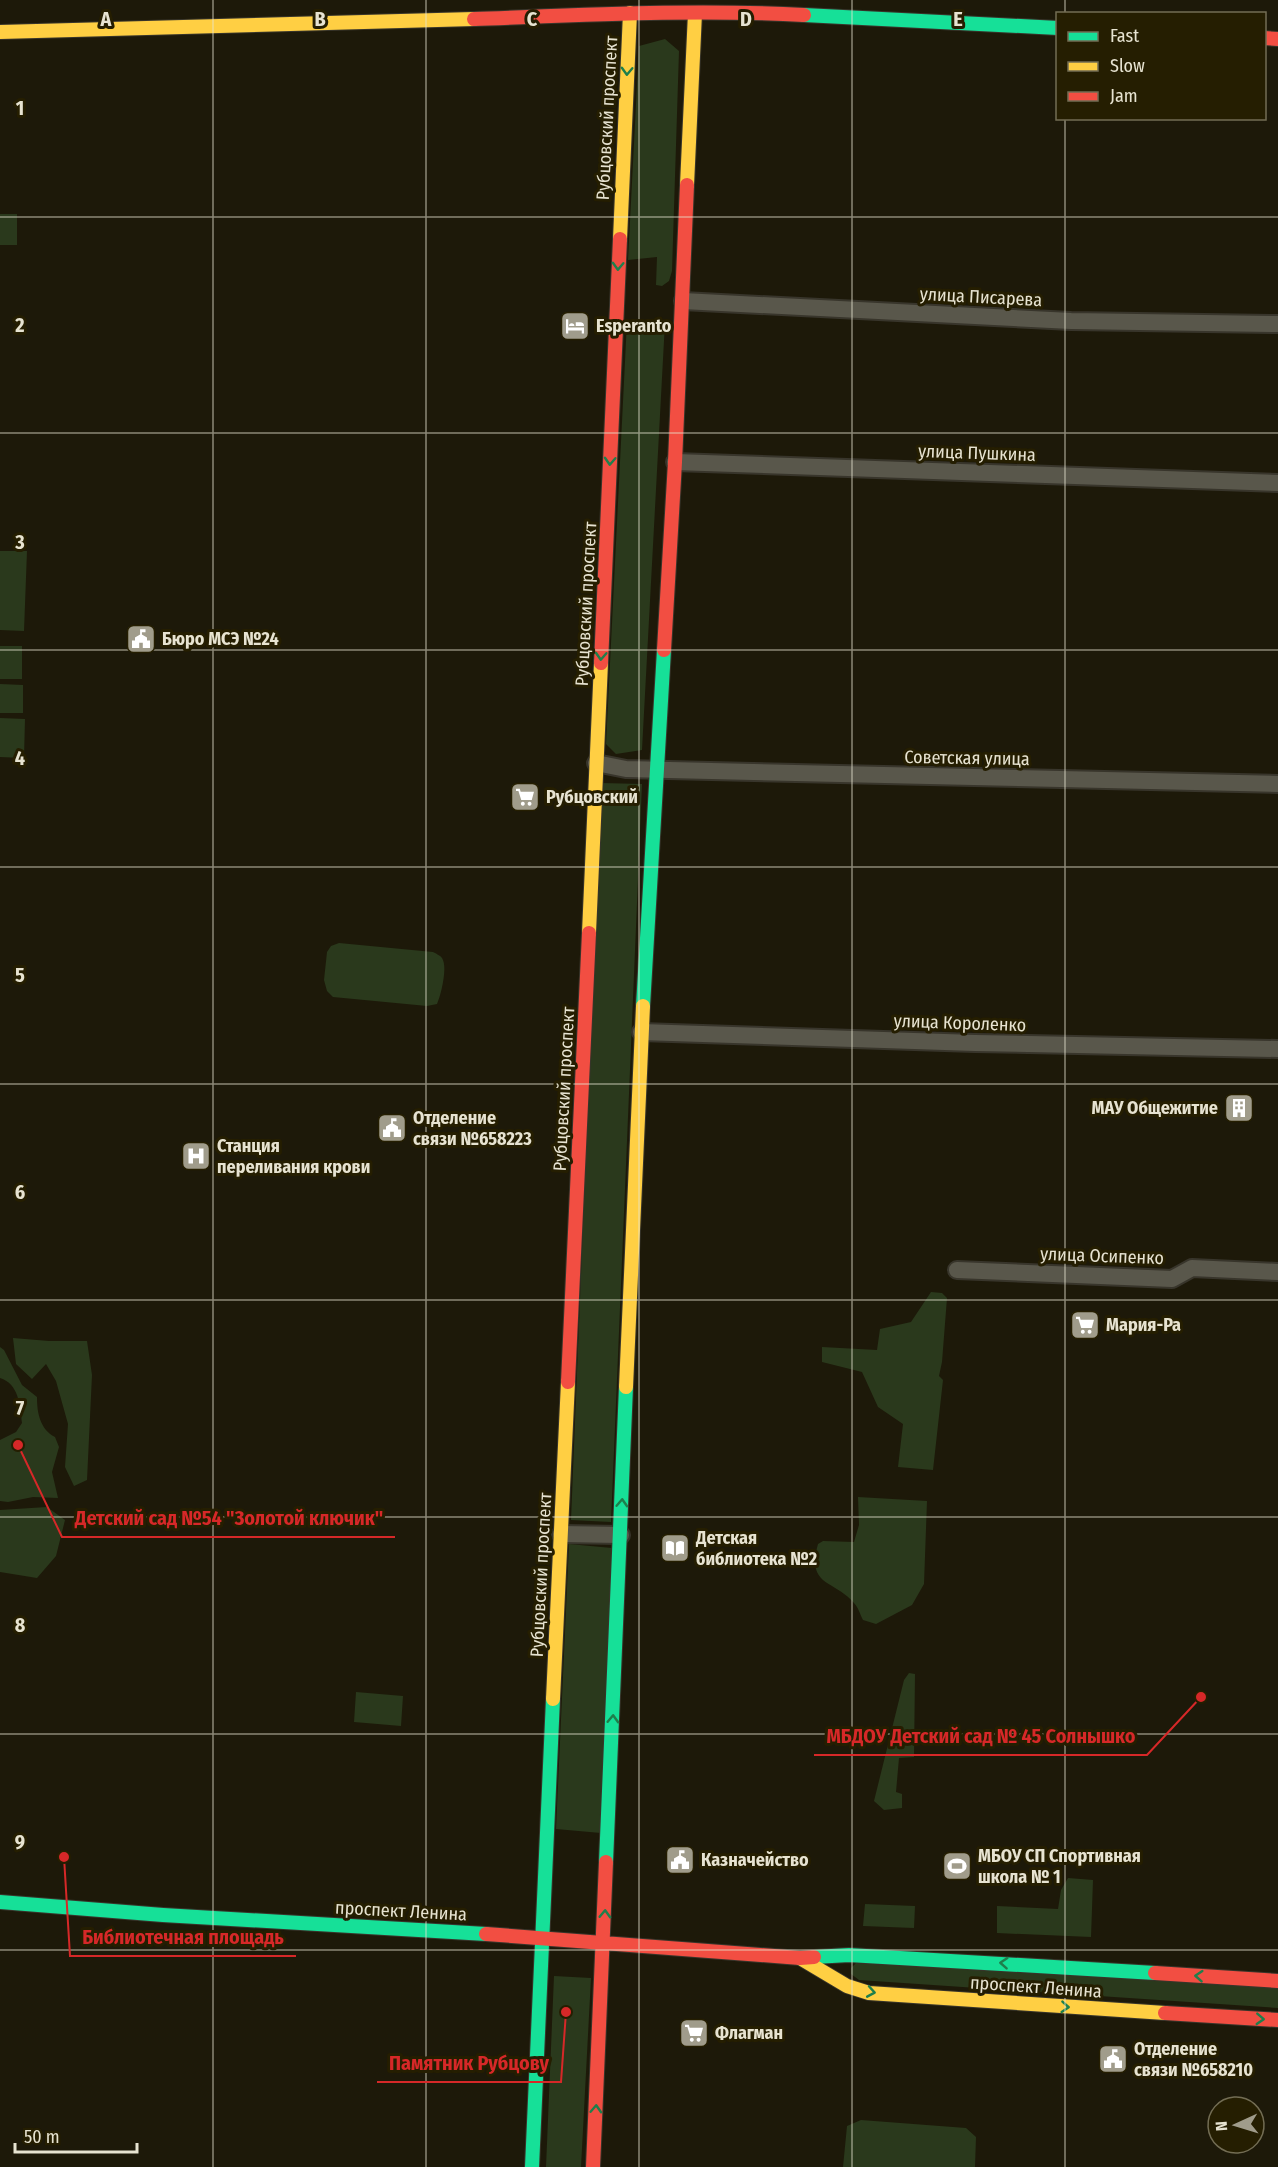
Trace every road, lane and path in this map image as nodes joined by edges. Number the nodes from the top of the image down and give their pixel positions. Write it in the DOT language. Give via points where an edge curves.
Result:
graph roads {
  1 [pos="746,6"];
  2 [pos="630,13"];
  3 [pos="695,13"];
  4 [pos="1056,28"];
  5 [pos="0,32"];
  6 [pos="683,302"];
  7 [pos="1278,324"];
  8 [pos="675,462"];
  9 [pos="1278,483"];
  10 [pos="596,763"];
  11 [pos="655,770"];
  12 [pos="1278,784"];
  13 [pos="641,1032"];
  14 [pos="1278,1049"];
  15 [pos="957,1270"];
  16 [pos="1278,1272"];
  17 [pos="561,1534"];
  18 [pos="621,1535"];
  19 [pos="0,1902"];
  20 [pos="541,1938"];
  21 [pos="604,1943"];
  22 [pos="800,1958"];
  23 [pos="848,1970"];
  24 [pos="1278,1981"];
  25 [pos="1278,2020"];
  26 [pos="532,2167"];
  27 [pos="593,2167"];
  1 -- 3 [label="street"];
  1 -- 4 [label="street"];
  2 -- 3 [label="street"];
  2 -- 5 [label="street"];
  2 -- 10 [label="street, Рубцовский проспект, one-way"];
  3 -- 6 [label="street"];
  6 -- 7 [label="street, улица Писарева" via="1071,321"];
  6 -- 8 [label="street"];
  8 -- 9 [label="street, улица Пушкина"];
  8 -- 11 [label="street"];
  10 -- 11 [label="street, Советская улица"];
  10 -- 17 [label="street, Рубцовский проспект"];
  11 -- 12 [label="street, Советская улица"];
  11 -- 13 [label="street"];
  13 -- 14 [label="street, улица Короленко"];
  18 -- 13 [label="street, one-way"];
  15 -- 16 [label="street, улица Осипенко" via="1172,1279 1192,1268"];
  17 -- 18 [label="street"];
  17 -- 20 [label="street, Рубцовский проспект"];
  21 -- 18 [label="street, one-way"];
  19 -- 20 [label="street, проспект Ленина"];
  20 -- 21 [label="street, проспект Ленина"];
  20 -- 26 [label="street, Рубцовский проспект"];
  21 -- 22 [label="street, проспект Ленина"];
  27 -- 21 [label="street, one-way"];
  22 -- 23 [label="street, проспект Ленина"];
  22 -- 23 [label="street, проспект Ленина"];
  24 -- 23 [label="street, проспект Ленина, one-way" via="975,1961"];
  23 -- 25 [label="street, проспект Ленина, one-way" via="869,1993"];
}
